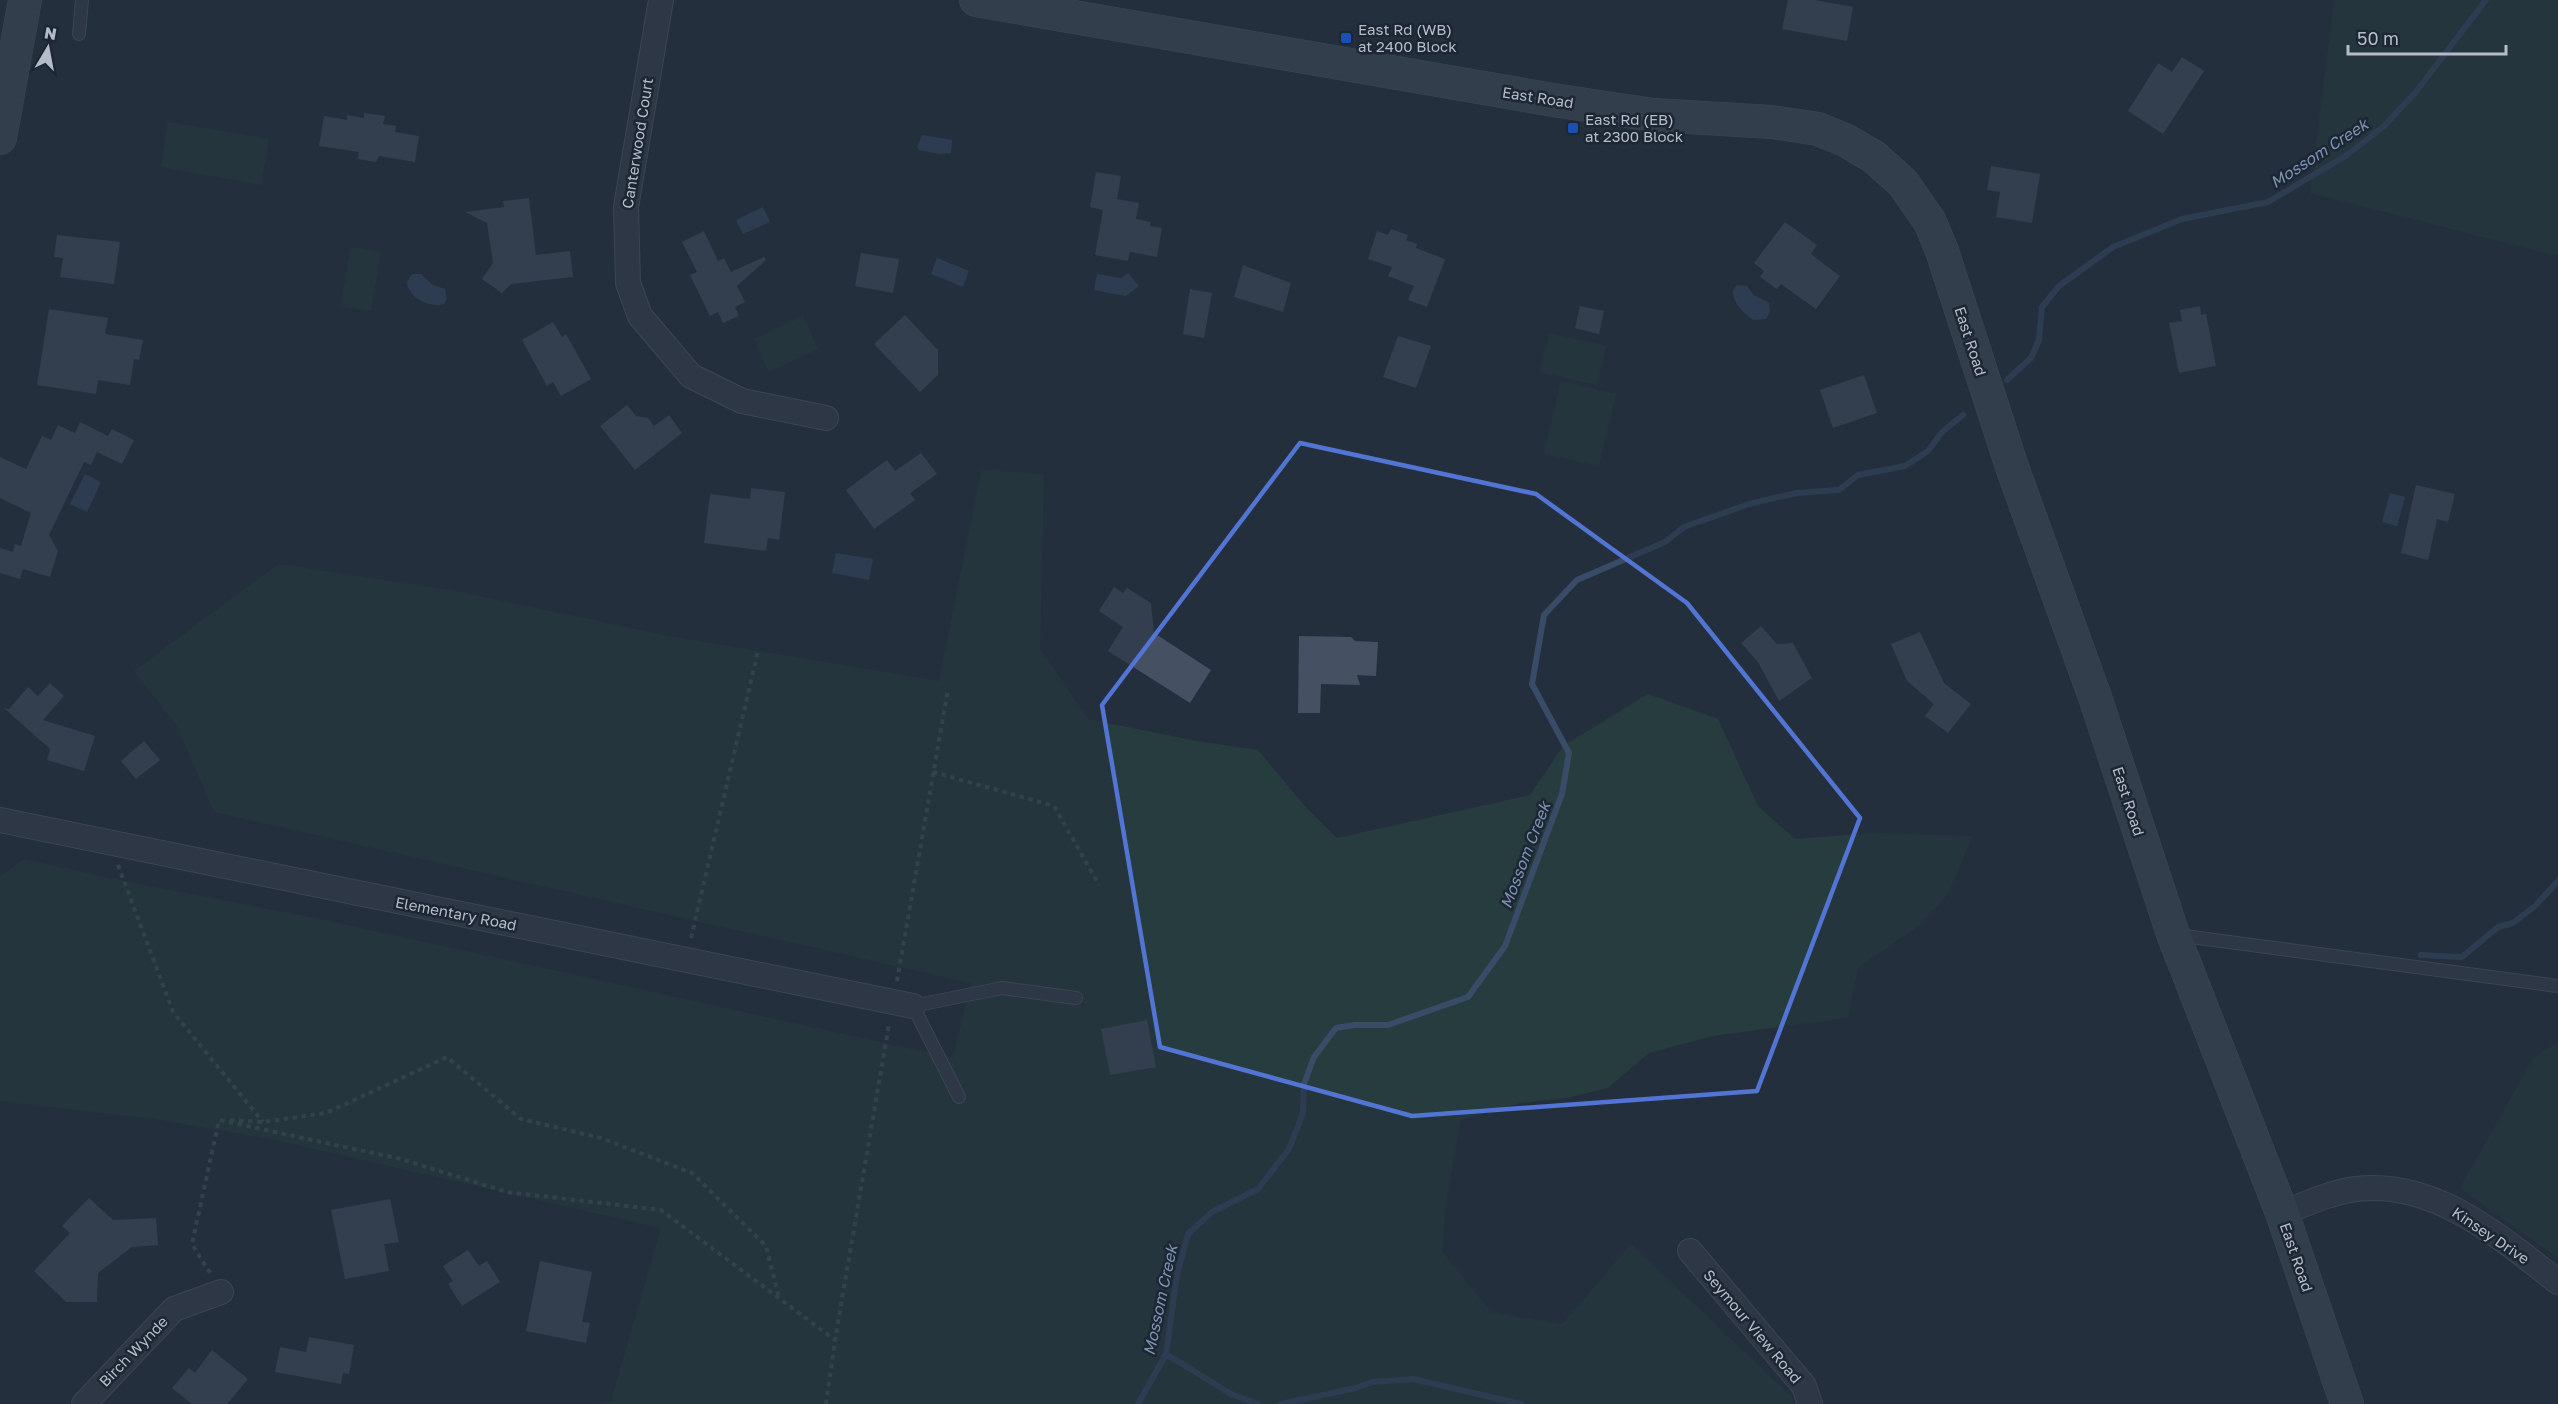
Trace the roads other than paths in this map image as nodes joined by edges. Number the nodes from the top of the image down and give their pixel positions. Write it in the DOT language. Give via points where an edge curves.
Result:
graph roads {
  1 [pos="25,0"];
  2 [pos="82,0"];
  3 [pos="661,0"];
  4 [pos="976,0"];
  5 [pos="79,34"];
  6 [pos="6,72"];
  7 [pos="0,138"];
  8 [pos="826,418"];
  9 [pos="0,820"];
  10 [pos="2173,934"];
  11 [pos="2558,986"];
  12 [pos="1076,998"];
  13 [pos="913,1006"];
  14 [pos="959,1097"];
  15 [pos="2282,1213"];
  16 [pos="1690,1251"];
  17 [pos="2558,1282"];
  18 [pos="221,1292"];
  19 [pos="84,1404"];
  20 [pos="1810,1404"];
  21 [pos="2347,1404"];
  1 -- 6 [label="main road"];
  2 -- 5 [label="lane"];
  3 -- 8 [label="street, Canterwood Court" via="626,207 628,283 640,316 692,376 742,401"];
  4 -- 10 [label="main road, East Road" via="1553,100 1653,115 1772,122 1818,129 1874,158 1917,200 1942,251"];
  6 -- 7 [label="main road"];
  9 -- 13 [label="street, Elementary Road"];
  10 -- 11 [label="lane"];
  10 -- 15 [label="main road, East Road"];
  12 -- 13 [label="lane" via="1002,988"];
  13 -- 14 [label="lane"];
  15 -- 17 [label="street, Kinsey Drive" via="2354,1189 2396,1188 2423,1195 2461,1213"];
  15 -- 21 [label="main road, East Road"];
  16 -- 20 [label="street, Seymour View Road" via="1804,1386"];
  18 -- 19 [label="street, Birch Wynde" via="174,1309"];
}
